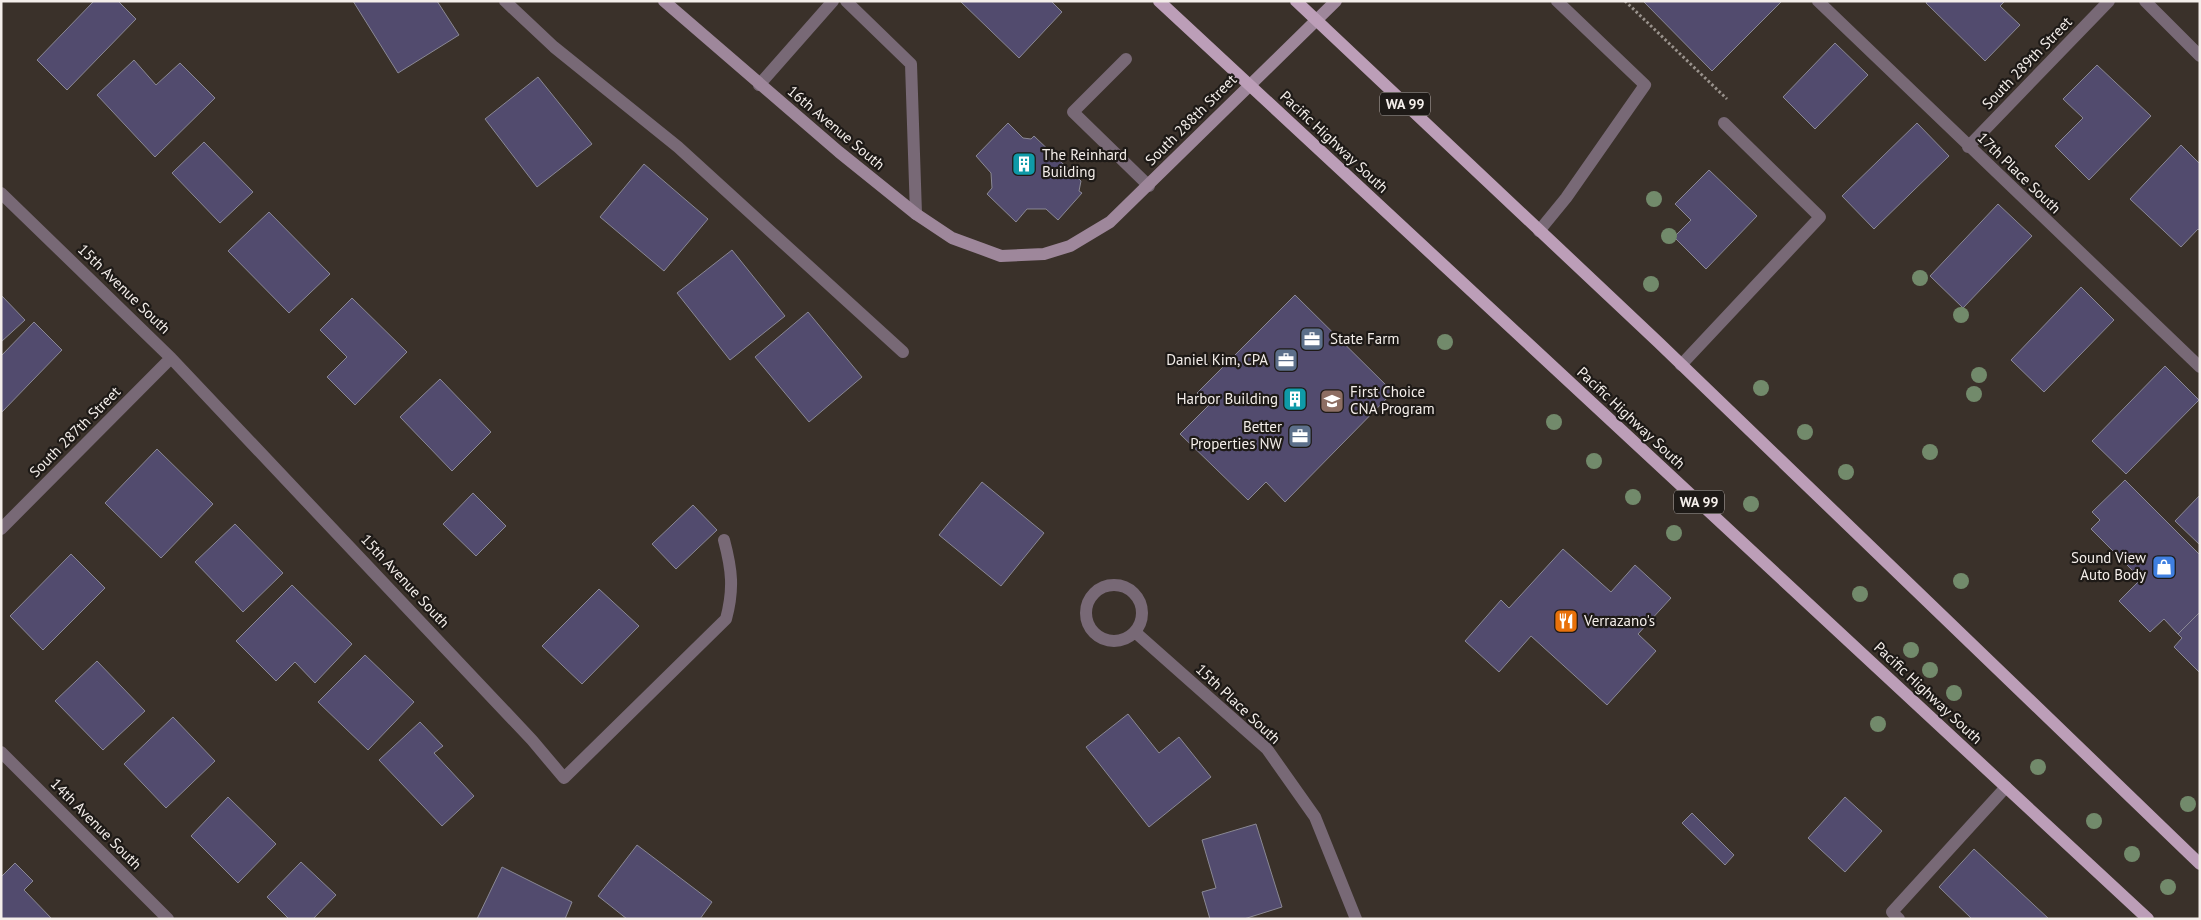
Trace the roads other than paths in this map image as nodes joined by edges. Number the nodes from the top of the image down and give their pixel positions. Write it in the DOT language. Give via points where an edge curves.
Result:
graph roads {
  1 [pos="505,1"];
  2 [pos="664,1"];
  3 [pos="833,1"];
  4 [pos="846,1"];
  5 [pos="1159,1"];
  6 [pos="1296,1"];
  7 [pos="1336,1"];
  8 [pos="1557,1"];
  9 [pos="1818,1"];
  10 [pos="2109,1"];
  11 [pos="2145,1"];
  12 [pos="1316,21"];
  13 [pos="2200,56"];
  14 [pos="1126,59"];
  15 [pos="759,84"];
  16 [pos="1249,85"];
  17 [pos="1724,123"];
  18 [pos="1968,147"];
  19 [pos="1149,186"];
  20 [pos="1,193"];
  21 [pos="916,214"];
  22 [pos="1539,230"];
  23 [pos="1002,256"];
  24 [pos="903,352"];
  25 [pos="171,358"];
  26 [pos="1682,365"];
  27 [pos="2200,367"];
  28 [pos="1,529"];
  29 [pos="724,540"];
  30 [pos="1135,632"];
  31 [pos="1,752"];
  32 [pos="2006,787"];
  33 [pos="2200,864"];
  34 [pos="168,919"];
  35 [pos="1356,919"];
  36 [pos="1900,919"];
  37 [pos="2148,919"];
  1 -- 24 [label="street" via="554,47 678,147"];
  2 -- 15 [label="street, 16th Avenue South"];
  3 -- 15 [label="street"];
  4 -- 21 [label="street" via="911,64"];
  5 -- 16 [label="main road, Pacific Highway South / WA 99"];
  6 -- 12 [label="main road, WA 99"];
  7 -- 12 [label="street, South 288th Street"];
  8 -- 22 [label="street" via="1645,85 1566,198"];
  9 -- 18 [label="street, 17th Place South"];
  10 -- 18 [label="street, South 289th Street"];
  11 -- 13 [label="street"];
  12 -- 16 [label="street, South 288th Street"];
  12 -- 22 [label="main road, WA 99"];
  14 -- 19 [label="street" via="1074,112"];
  15 -- 21 [label="street, 16th Avenue South"];
  16 -- 19 [label="street, South 288th Street"];
  16 -- 32 [label="main road, Pacific Highway South / WA 99"];
  17 -- 26 [label="street" via="1820,217"];
  18 -- 27 [label="street, 17th Place South"];
  19 -- 23 [label="street, South 288th Street" via="1110,222 1070,246 1044,254"];
  20 -- 25 [label="street, 15th Avenue South"];
  21 -- 23 [label="street, 16th Avenue South" via="952,238"];
  22 -- 26 [label="main road, WA 99"];
  25 -- 28 [label="street, South 287th Street"];
  25 -- 29 [label="street, 15th Avenue South" via="532,740 564,778 726,619 732,569"];
  26 -- 33 [label="main road, WA 99"];
  30 -- 30 [label="street" via="1141,623 1142,612 1140,601 1133,593 1113,585 1094,595 1086,615 1096,634 1116,641"];
  30 -- 35 [label="street, 15th Place South" via="1267,749 1315,817"];
  31 -- 34 [label="street, 14th Avenue South"];
  32 -- 36 [label="street" via="1892,912"];
  32 -- 37 [label="main road, Pacific Highway South / WA 99"];
}
